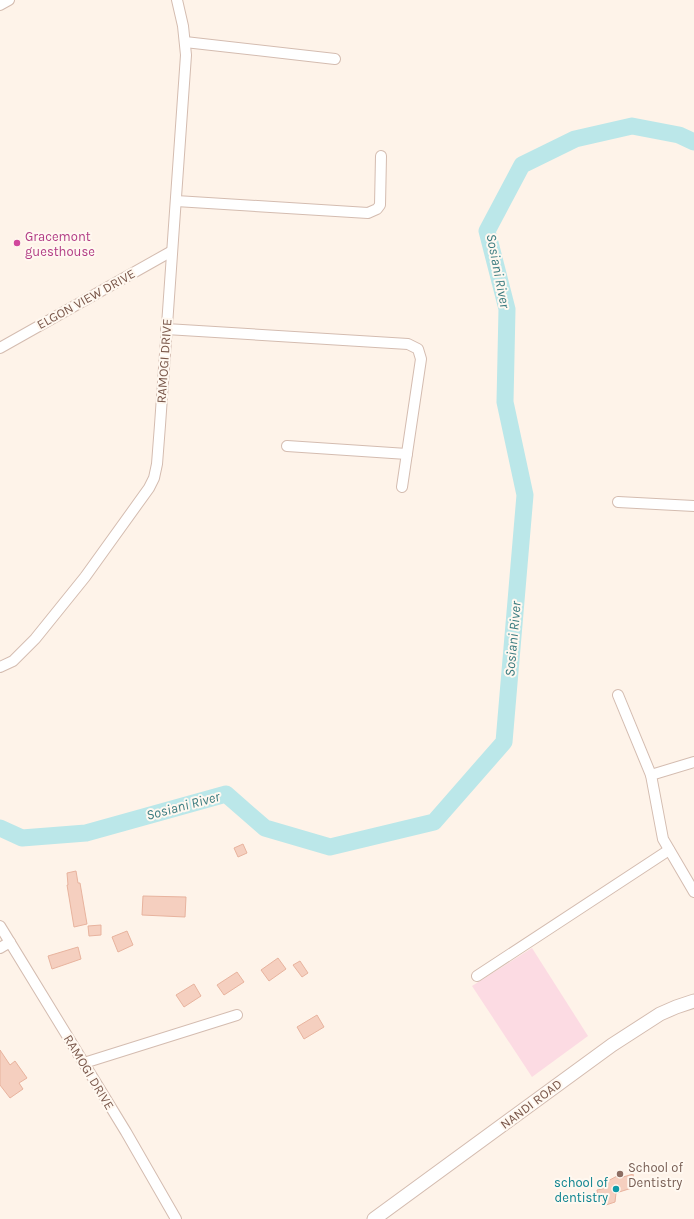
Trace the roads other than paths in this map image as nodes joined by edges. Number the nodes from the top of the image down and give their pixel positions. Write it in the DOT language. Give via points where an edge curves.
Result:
graph roads {
  1 [pos="9,0"];
  2 [pos="177,0"];
  3 [pos="0,5"];
  4 [pos="185,42"];
  5 [pos="335,59"];
  6 [pos="381,156"];
  7 [pos="176,201"];
  8 [pos="172,251"];
  9 [pos="166,329"];
  10 [pos="0,348"];
  11 [pos="287,446"];
  12 [pos="407,454"];
  13 [pos="402,487"];
  14 [pos="618,502"];
  15 [pos="694,506"];
  16 [pos="0,667"];
  17 [pos="618,695"];
  18 [pos="694,762"];
  19 [pos="651,775"];
  20 [pos="669,850"];
  21 [pos="694,892"];
  22 [pos="0,926"];
  23 [pos="10,942"];
  24 [pos="0,948"];
  25 [pos="477,976"];
  26 [pos="694,1001"];
  27 [pos="237,1015"];
  28 [pos="84,1063"];
  29 [pos="176,1219"];
  30 [pos="374,1219"];
  1 -- 3 [label="street"];
  2 -- 4 [label="street, RAMOGI DRIVE" via="184,26"];
  4 -- 5 [label="street"];
  4 -- 7 [label="street, RAMOGI DRIVE"];
  6 -- 7 [label="street" via="380,205 368,213"];
  7 -- 8 [label="street, RAMOGI DRIVE"];
  8 -- 9 [label="street, RAMOGI DRIVE"];
  8 -- 10 [label="street, ELGON VIEW DRIVE"];
  9 -- 12 [label="street" via="413,346 418,349 421,359"];
  9 -- 16 [label="street, RAMOGI DRIVE" via="154,478 85,577 35,638 13,661"];
  11 -- 12 [label="street"];
  12 -- 13 [label="street"];
  14 -- 15 [label="street"];
  17 -- 19 [label="street"];
  18 -- 19 [label="street"];
  19 -- 20 [label="street" via="661,831"];
  20 -- 21 [label="street"];
  20 -- 25 [label="street"];
  22 -- 23 [label="street, RAMOGI DRIVE"];
  23 -- 24 [label="street"];
  23 -- 28 [label="street, RAMOGI DRIVE"];
  26 -- 30 [label="street, NANDI ROAD" via="660,1014 612,1045"];
  27 -- 28 [label="street"];
  28 -- 29 [label="street, RAMOGI DRIVE"];
}
